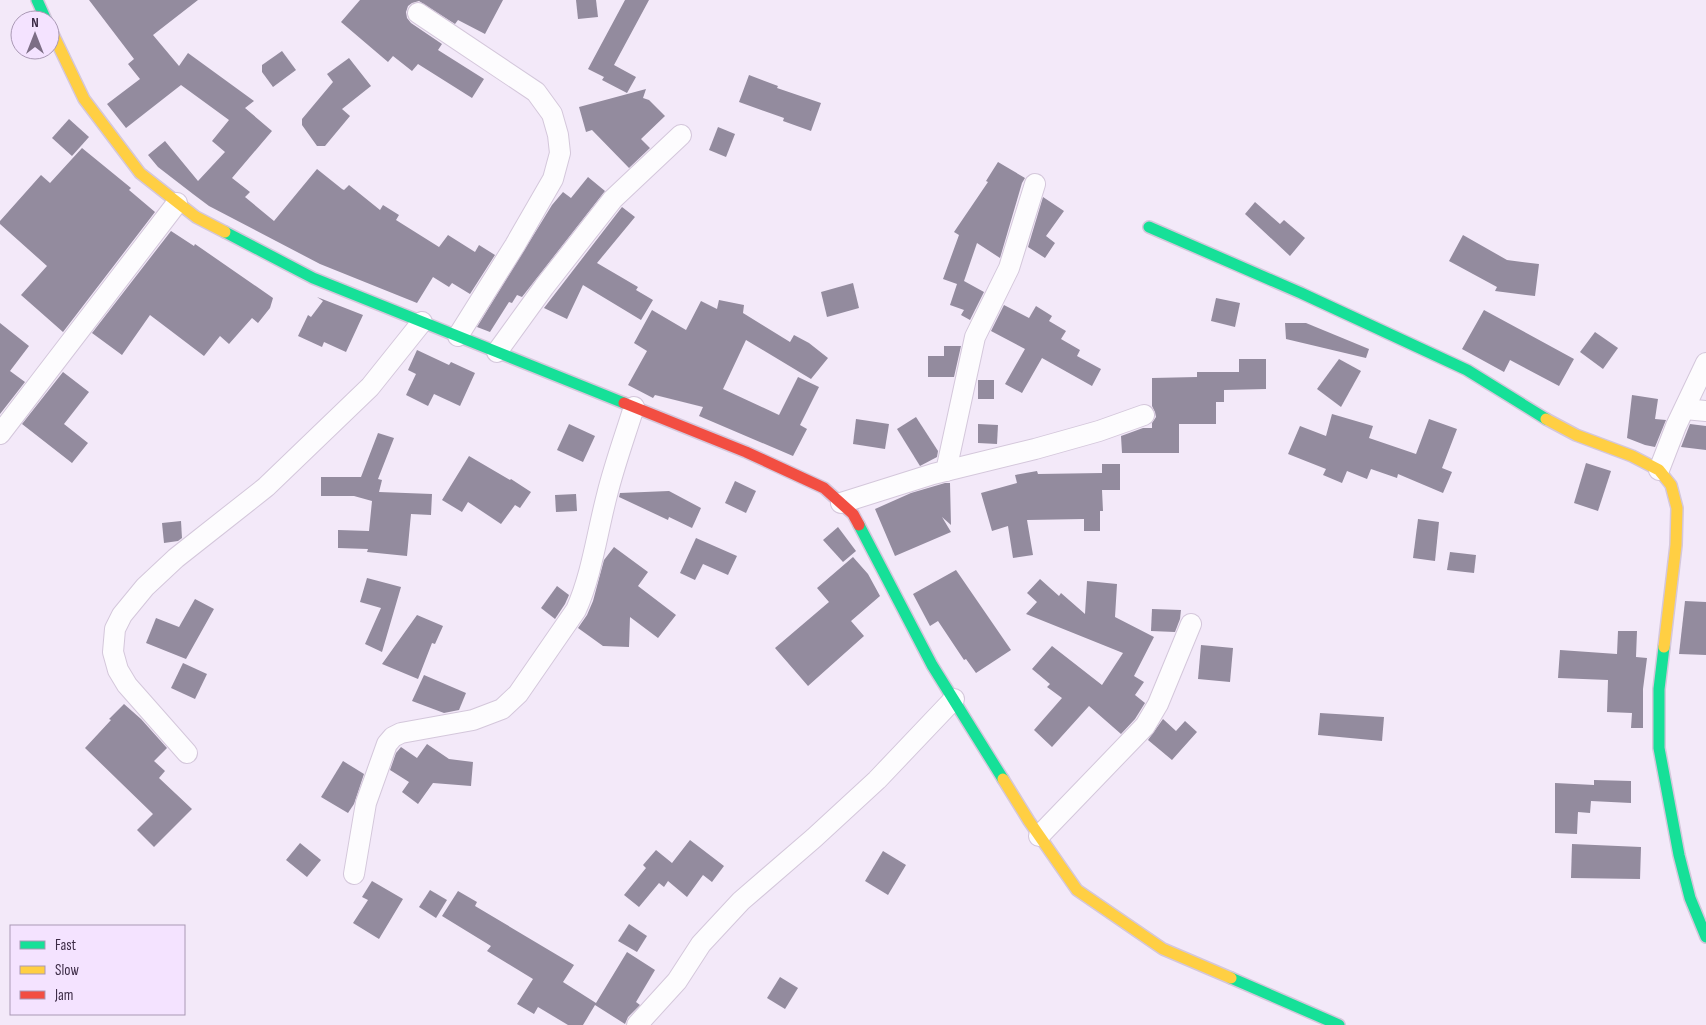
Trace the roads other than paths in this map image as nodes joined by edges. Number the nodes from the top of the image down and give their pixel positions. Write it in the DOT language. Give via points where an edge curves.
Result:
graph roads {
  1 [pos="418,13"];
  2 [pos="60,49"];
  3 [pos="681,135"];
  4 [pos="1035,184"];
  5 [pos="177,203"];
  6 [pos="1149,227"];
  7 [pos="422,322"];
  8 [pos="458,336"];
  9 [pos="497,352"];
  10 [pos="1706,364"];
  11 [pos="634,407"];
  12 [pos="1685,409"];
  13 [pos="1706,411"];
  14 [pos="1144,415"];
  15 [pos="0,434"];
  16 [pos="1659,470"];
  17 [pos="946,471"];
  18 [pos="841,504"];
  19 [pos="1191,624"];
  20 [pos="954,699"];
  21 [pos="187,753"];
  22 [pos="1039,836"];
  23 [pos="354,874"];
  24 [pos="1706,937"];
  25 [pos="637,1025"];
  26 [pos="1339,1025"];
  1 -- 8 [label="street" via="536,92 552,114 558,135 560,153 553,179"];
  2 -- 5 [label="main road" via="84,99 140,173"];
  3 -- 9 [label="street" via="613,199"];
  4 -- 17 [label="street" via="1009,268 975,337"];
  5 -- 7 [label="main road" via="196,217 313,278"];
  5 -- 15 [label="street"];
  6 -- 16 [label="main road" via="1467,370 1576,435"];
  7 -- 8 [label="main road"];
  7 -- 21 [label="street" via="370,387 266,487 176,558 145,587 114,629 113,652 118,670"];
  8 -- 9 [label="main road"];
  9 -- 11 [label="main road"];
  10 -- 12 [label="street"];
  11 -- 18 [label="main road" via="794,473 824,488"];
  11 -- 23 [label="street" via="576,610 518,694 502,709 472,720 401,733 387,744 366,803"];
  12 -- 13 [label="street"];
  12 -- 16 [label="street"];
  14 -- 17 [label="street" via="1099,431"];
  16 -- 24 [label="main road" via="1671,485 1677,508 1676,546 1659,689 1659,748 1679,855 1690,898"];
  17 -- 18 [label="street"];
  18 -- 20 [label="main road" via="853,514 932,665"];
  19 -- 22 [label="street" via="1158,704 1145,726"];
  20 -- 22 [label="main road"];
  20 -- 25 [label="street" via="877,780 736,907 701,944 677,982"];
  22 -- 26 [label="main road" via="1077,890 1163,949"];
}
